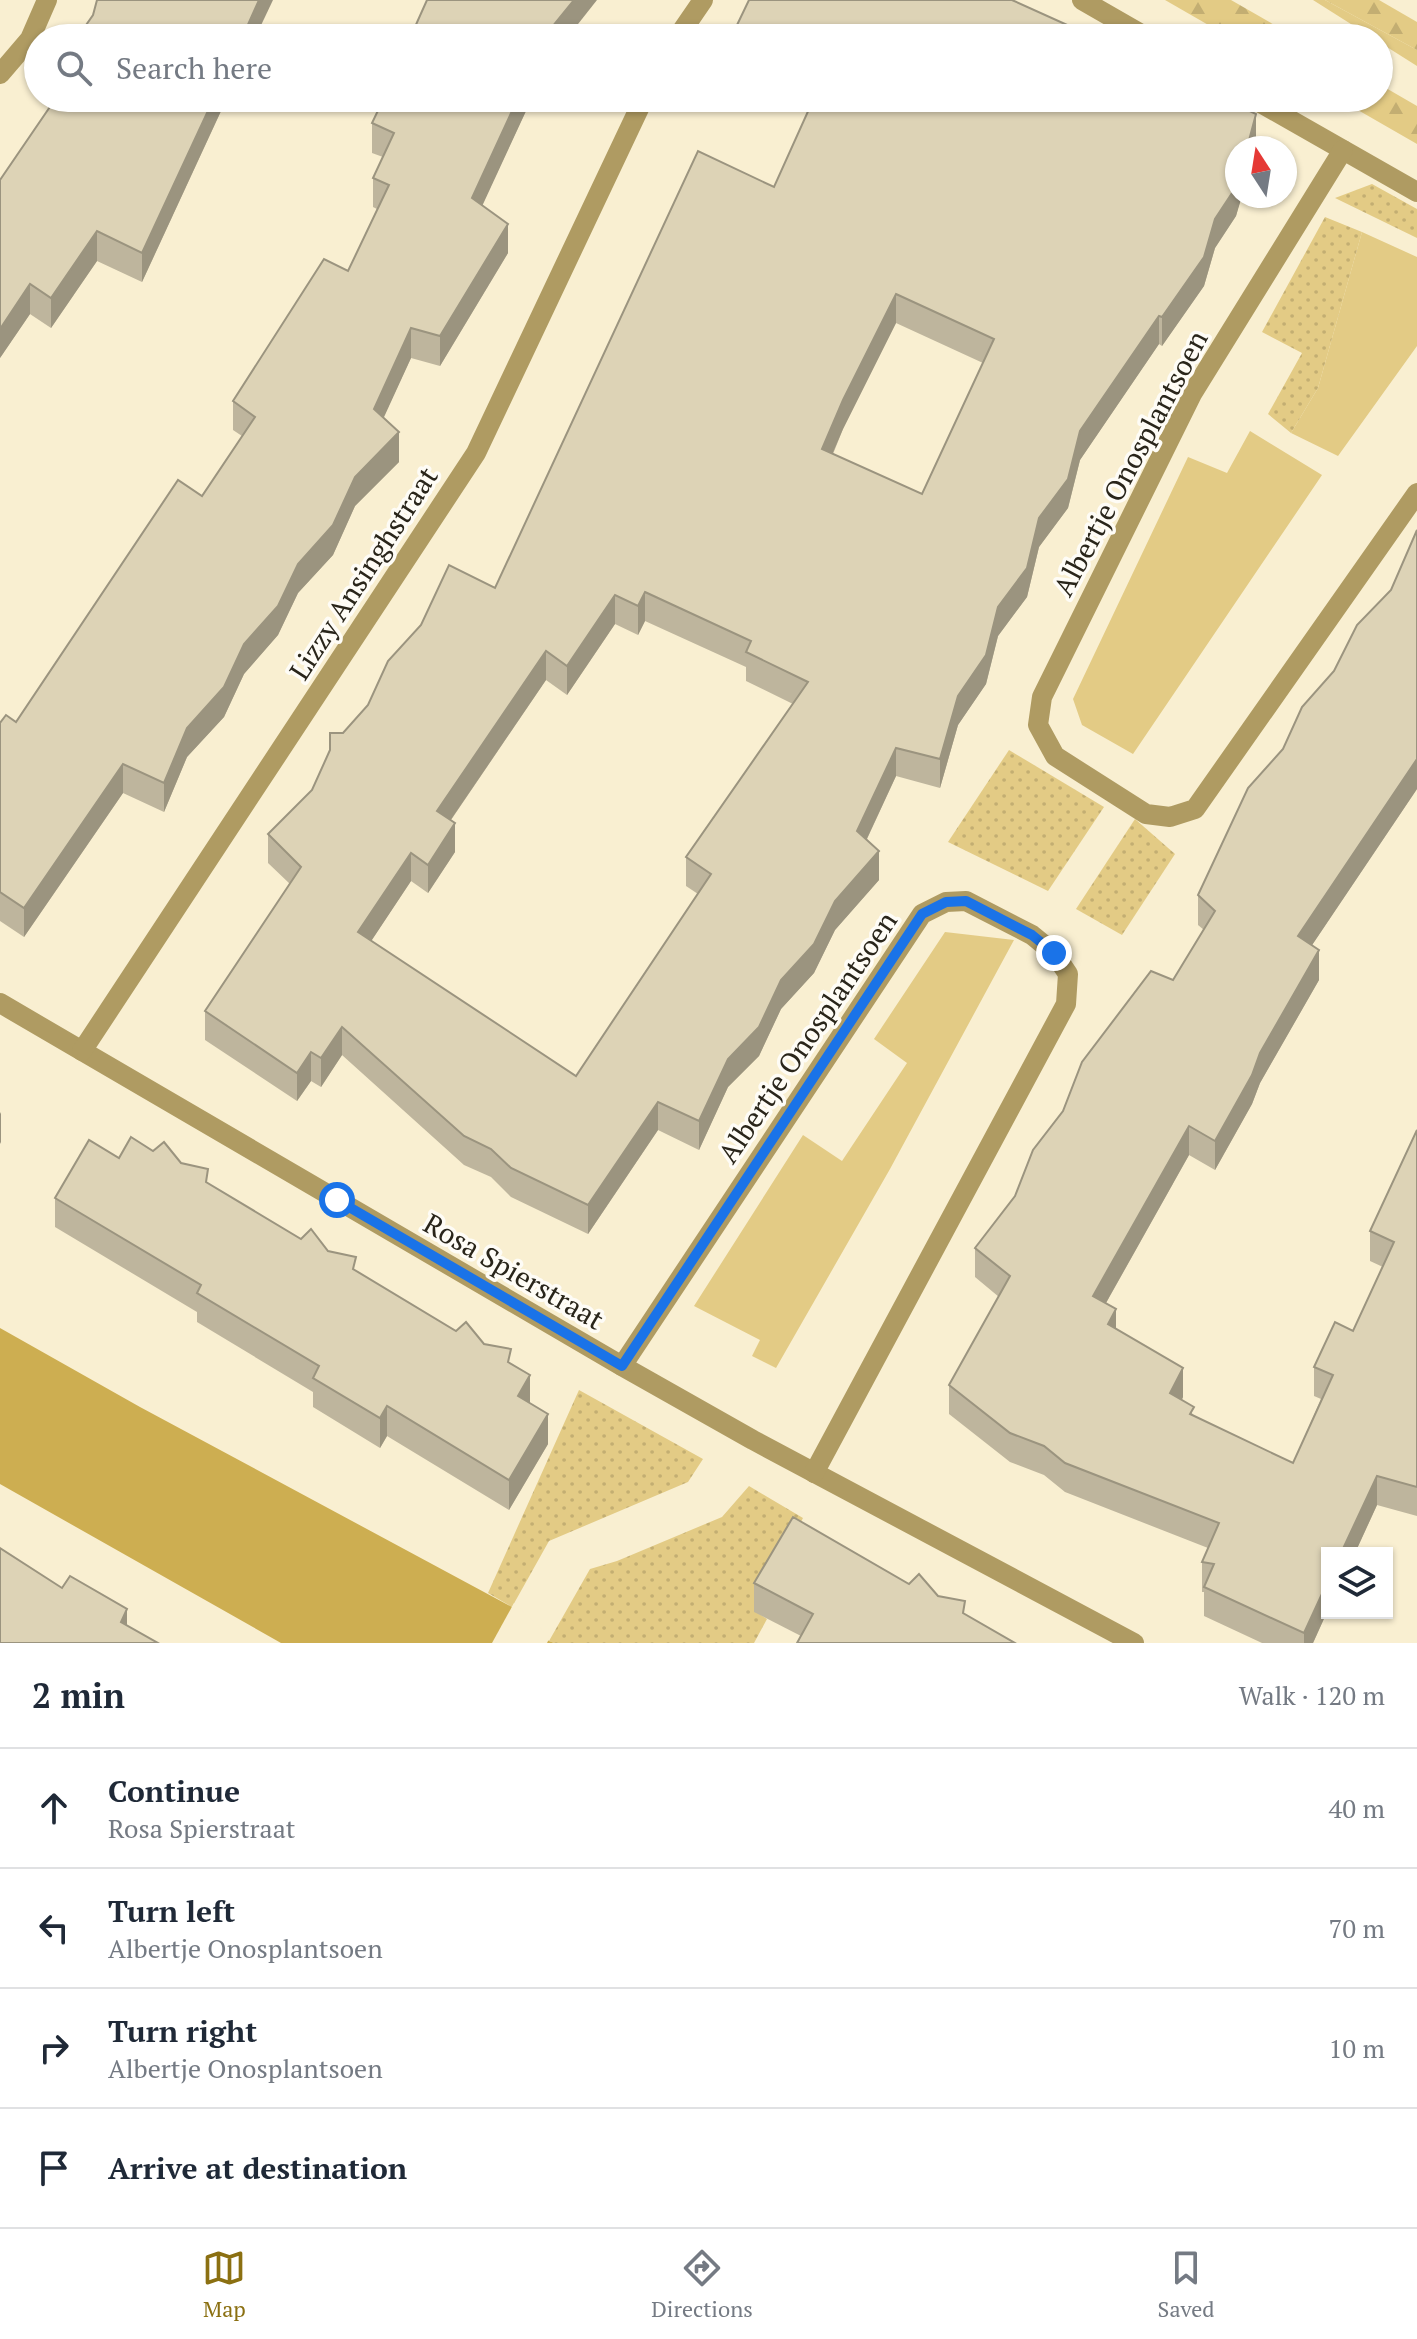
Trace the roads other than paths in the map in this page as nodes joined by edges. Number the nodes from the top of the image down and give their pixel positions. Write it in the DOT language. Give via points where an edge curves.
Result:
graph roads {
  1 [pos="47,0"];
  2 [pos="703,0"];
  3 [pos="1082,0"];
  4 [pos="37,24"];
  5 [pos="687,24"];
  6 [pos="1124,24"];
  7 [pos="24,46"];
  8 [pos="0,74"];
  9 [pos="637,112"];
  10 [pos="1276,112"];
  11 [pos="1343,150"];
  12 [pos="1417,192"];
  13 [pos="1417,493"];
  14 [pos="0,1003"];
  15 [pos="82,1051"];
  16 [pos="622,1366"];
  17 [pos="814,1473"];
  18 [pos="1134,1643"];
  1 -- 4 [label="street"];
  2 -- 5 [label="street"];
  3 -- 6 [label="street"];
  7 -- 8 [label="street"];
  9 -- 15 [label="street, Lizzy Ansinghstraat" via="476,453"];
  10 -- 11 [label="street"];
  11 -- 12 [label="street"];
  11 -- 13 [label="street, Albertje Onosplantsoen" via="1192,394 1042,697 1038,725 1055,756 1146,814 1170,817 1195,809"];
  14 -- 15 [label="street, Rosa Spierstraat"];
  15 -- 16 [label="street, Rosa Spierstraat"];
  16 -- 17 [label="street, Rosa Spierstraat"];
  16 -- 17 [label="street, Albertje Onosplantsoen" via="922,914 946,902 966,901 1032,935 1068,974 1066,1004"];
  17 -- 18 [label="street, Rosa Spierstraat"];
}
